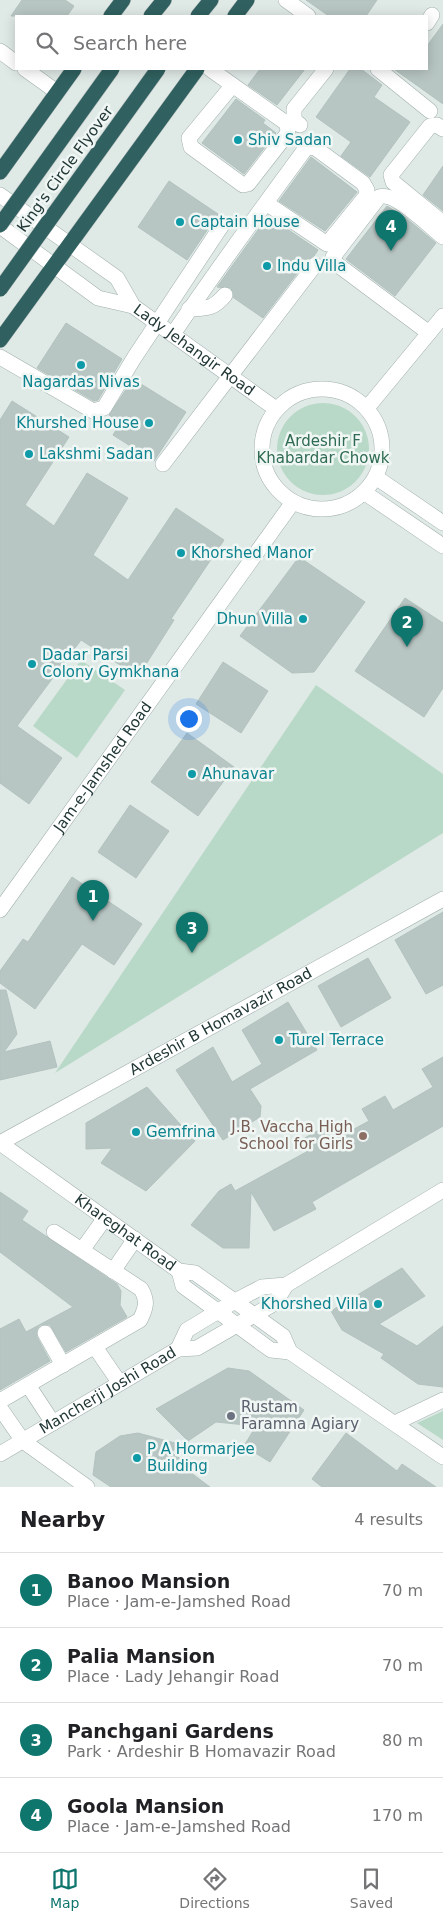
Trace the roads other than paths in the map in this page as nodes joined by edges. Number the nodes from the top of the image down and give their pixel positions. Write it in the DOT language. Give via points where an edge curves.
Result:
graph roads {
  1 [pos="123,0"];
  2 [pos="164,0"];
  3 [pos="211,0"];
  4 [pos="246,0"];
  5 [pos="286,0"];
  6 [pos="112,15"];
  7 [pos="152,15"];
  8 [pos="199,15"];
  9 [pos="236,15"];
  10 [pos="307,15"];
  11 [pos="0,51"];
  12 [pos="15,62"];
  13 [pos="26,70"];
  14 [pos="73,70"];
  15 [pos="111,70"];
  16 [pos="157,70"];
  17 [pos="195,70"];
  18 [pos="211,70"];
  19 [pos="325,70"];
  20 [pos="386,71"];
  21 [pos="232,86"];
  22 [pos="57,92"];
  23 [pos="430,111"];
  24 [pos="300,125"];
  25 [pos="443,129"];
  26 [pos="0,172"];
  27 [pos="0,195"];
  28 [pos="266,203"];
  29 [pos="443,222"];
  30 [pos="222,225"];
  31 [pos="0,226"];
  32 [pos="443,237"];
  33 [pos="68,244"];
  34 [pos="53,265"];
  35 [pos="315,265"];
  36 [pos="0,289"];
  37 [pos="225,295"];
  38 [pos="133,306"];
  39 [pos="190,309"];
  40 [pos="443,316"];
  41 [pos="156,323"];
  42 [pos="429,333"];
  43 [pos="173,334"];
  44 [pos="0,340"];
  45 [pos="0,356"];
  46 [pos="231,375"];
  47 [pos="367,408"];
  48 [pos="276,409"];
  49 [pos="162,464"];
  50 [pos="376,478"];
  51 [pos="365,493"];
  52 [pos="292,502"];
  53 [pos="443,523"];
  54 [pos="443,546"];
  55 [pos="443,898"];
  56 [pos="0,910"];
  57 [pos="0,1143"];
  58 [pos="443,1190"];
  59 [pos="106,1218"];
  60 [pos="54,1232"];
  61 [pos="135,1239"];
  62 [pos="82,1250"];
  63 [pos="113,1270"];
  64 [pos="179,1271"];
  65 [pos="286,1285"];
  66 [pos="235,1301"];
  67 [pos="218,1311"];
  68 [pos="254,1315"];
  69 [pos="237,1325"];
  70 [pos="44,1332"];
  71 [pos="95,1346"];
  72 [pos="178,1348"];
  73 [pos="290,1352"];
  74 [pos="63,1365"];
  75 [pos="119,1382"];
  76 [pos="28,1385"];
  77 [pos="443,1400"];
  78 [pos="0,1402"];
  79 [pos="0,1408"];
  80 [pos="53,1423"];
  81 [pos="395,1423"];
  82 [pos="23,1441"];
  83 [pos="0,1454"];
  84 [pos="443,1457"];
  85 [pos="87,1487"];
  1 -- 6 [label="highway"];
  2 -- 7 [label="highway"];
  3 -- 8 [label="highway"];
  4 -- 9 [label="highway"];
  5 -- 10 [label="street"];
  11 -- 12 [label="street"];
  13 -- 22 [label="street"];
  14 -- 22 [label="highway"];
  15 -- 31 [label="highway, King's Circle Flyover, bridge"];
  16 -- 36 [label="highway, King's Circle Flyover, bridge"];
  17 -- 33 [label="highway"];
  18 -- 21 [label="street"];
  19 -- 24 [label="street" via="294,109 294,120"];
  20 -- 23 [label="street"];
  21 -- 21 [label="street" via="286,123 288,129 248,184 243,185 189,143"];
  22 -- 26 [label="highway"];
  25 -- 29 [label="street" via="437,124 430,126 391,179"];
  27 -- 33 [label="street, Lady Jehangir Road"];
  28 -- 28 [label="street" via="308,146 314,147 363,183 367,190 366,196 327,244"];
  28 -- 39 [label="street"];
  30 -- 41 [label="street"];
  31 -- 34 [label="street"];
  32 -- 42 [label="street" via="395,198 383,195 333,257 334,262"];
  33 -- 34 [label="highway"];
  33 -- 38 [label="street, Lady Jehangir Road" via="118,278"];
  34 -- 38 [label="street" via="98,298"];
  34 -- 44 [label="highway"];
  35 -- 46 [label="street"];
  37 -- 39 [label="street" via="212,307"];
  38 -- 41 [label="street, Lady Jehangir Road"];
  39 -- 43 [label="street"];
  40 -- 42 [label="street"];
  41 -- 43 [label="street, Lady Jehangir Road"];
  41 -- 45 [label="street" via="104,408 99,410 94,411"];
  42 -- 47 [label="street"];
  43 -- 46 [label="street, Lady Jehangir Road"];
  46 -- 48 [label="street, Lady Jehangir Road"];
  46 -- 49 [label="street"];
  47 -- 48 [label="street" via="352,396 333,389 312,389 284,401"];
  47 -- 50 [label="street" via="378,424 383,448"];
  48 -- 52 [label="street" via="261,442 263,465 268,477"];
  50 -- 51 [label="street"];
  50 -- 53 [label="street"];
  51 -- 52 [label="street" via="338,507 323,509"];
  51 -- 54 [label="street"];
  52 -- 56 [label="street, Jam-e-Jamshed Road"];
  55 -- 57 [label="street, Ardeshir B Homavazir Road"];
  57 -- 59 [label="street, Khareghat Road"];
  58 -- 65 [label="street, Mancherji Joshi Road"];
  59 -- 61 [label="street, Khareghat Road"];
  59 -- 62 [label="street"];
  60 -- 62 [label="street"];
  61 -- 63 [label="street"];
  61 -- 64 [label="street, Khareghat Road"];
  62 -- 63 [label="street"];
  63 -- 71 [label="street" via="141,1289 146,1310 140,1320"];
  64 -- 66 [label="street, Khareghat Road" via="195,1273"];
  64 -- 67 [label="street" via="183,1286"];
  65 -- 66 [label="street, Mancherji Joshi Road" via="262,1287"];
  65 -- 68 [label="street" via="275,1303"];
  66 -- 67 [label="street, Mancherji Joshi Road"];
  66 -- 68 [label="street, Khareghat Road"];
  67 -- 69 [label="street"];
  67 -- 72 [label="street, Mancherji Joshi Road" via="187,1330"];
  68 -- 69 [label="street"];
  68 -- 73 [label="street, Khareghat Road" via="283,1336"];
  69 -- 72 [label="street" via="197,1348"];
  69 -- 73 [label="street" via="271,1350"];
  70 -- 74 [label="street"];
  71 -- 74 [label="street"];
  71 -- 75 [label="street"];
  72 -- 75 [label="street, Mancherji Joshi Road"];
  73 -- 81 [label="street, Khareghat Road"];
  74 -- 76 [label="street"];
  75 -- 80 [label="street, Mancherji Joshi Road"];
  76 -- 78 [label="street"];
  76 -- 80 [label="street"];
  77 -- 81 [label="street"];
  79 -- 82 [label="street"];
  80 -- 82 [label="street, Mancherji Joshi Road"];
  81 -- 84 [label="street, Khareghat Road"];
  82 -- 83 [label="street, Mancherji Joshi Road"];
  82 -- 85 [label="street"];
}
